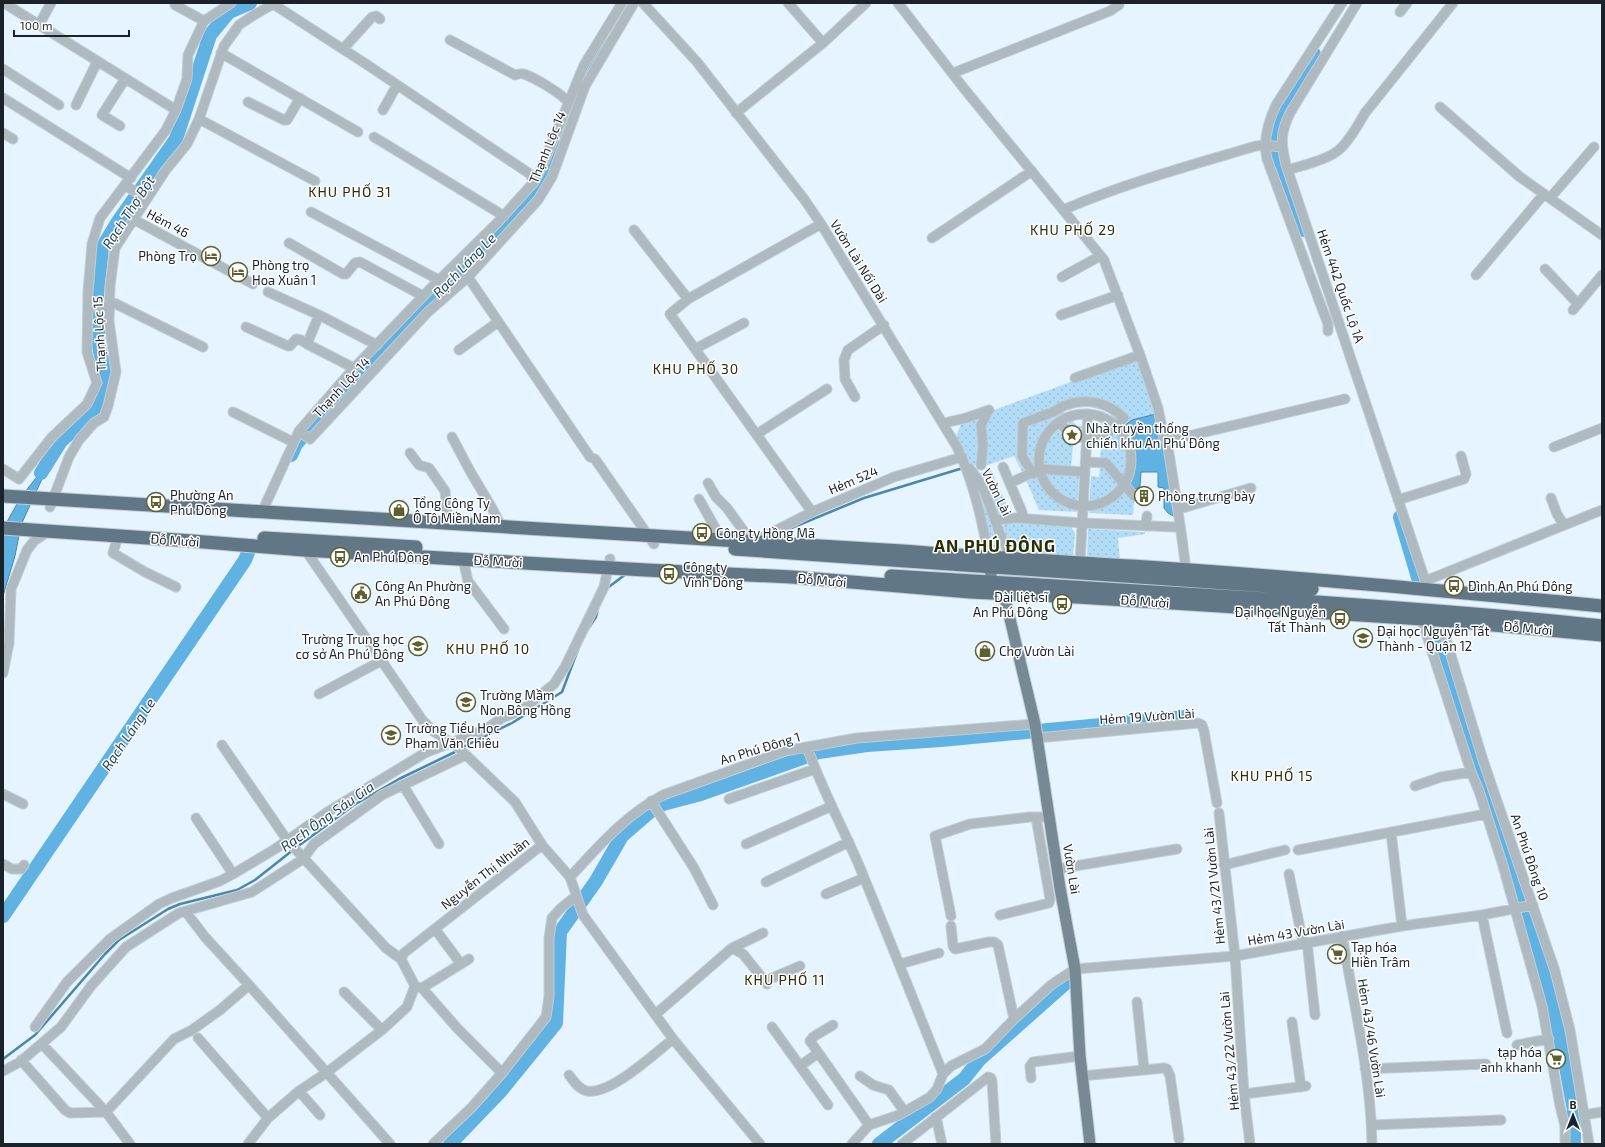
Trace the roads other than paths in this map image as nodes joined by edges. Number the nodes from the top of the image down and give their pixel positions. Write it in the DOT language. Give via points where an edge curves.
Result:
graph roads {
  1 [pos="4,3"];
  2 [pos="51,3"];
  3 [pos="231,3"];
  4 [pos="622,3"];
  5 [pos="634,3"];
  6 [pos="643,3"];
  7 [pos="788,3"];
  8 [pos="866,3"];
  9 [pos="898,3"];
  10 [pos="1342,3"];
  11 [pos="1357,3"];
  12 [pos="1407,3"];
  13 [pos="1453,3"];
  14 [pos="274,4"];
  15 [pos="175,5"];
  16 [pos="1119,5"];
  17 [pos="1400,12"];
  18 [pos="380,19"];
  19 [pos="204,21"];
  20 [pos="38,25"];
  21 [pos="450,40"];
  22 [pos="823,44"];
  23 [pos="343,49"];
  24 [pos="221,53"];
  25 [pos="97,62"];
  26 [pos="3,69"];
  27 [pos="953,74"];
  28 [pos="125,79"];
  29 [pos="397,85"];
  30 [pos="3,98"];
  31 [pos="300,98"];
  32 [pos="248,102"];
  33 [pos="568,102"];
  34 [pos="60,105"];
  35 [pos="76,105"];
  36 [pos="1440,107"];
  37 [pos="176,110"];
  38 [pos="383,110"];
  39 [pos="736,114"];
  40 [pos="199,119"];
  41 [pos="120,126"];
  42 [pos="358,132"];
  43 [pos="3,134"];
  44 [pos="374,137"];
  45 [pos="13,139"];
  46 [pos="1265,145"];
  47 [pos="1278,146"];
  48 [pos="1594,147"];
  49 [pos="1288,170"];
  50 [pos="1032,171"];
  51 [pos="128,181"];
  52 [pos="315,181"];
  53 [pos="534,182"];
  54 [pos="1547,196"];
  55 [pos="146,199"];
  56 [pos="1063,210"];
  57 [pos="311,212"];
  58 [pos="134,219"];
  59 [pos="500,220"];
  60 [pos="822,224"];
  61 [pos="634,230"];
  62 [pos="508,234"];
  63 [pos="1602,235"];
  64 [pos="932,238"];
  65 [pos="288,243"];
  66 [pos="1100,256"];
  67 [pos="1545,269"];
  68 [pos="1476,275"];
  69 [pos="1602,275"];
  70 [pos="468,277"];
  71 [pos="1062,277"];
  72 [pos="439,280"];
  73 [pos="253,284"];
  74 [pos="268,292"];
  75 [pos="1118,295"];
  76 [pos="423,296"];
  77 [pos="688,299"];
  78 [pos="110,304"];
  79 [pos="88,307"];
  80 [pos="319,315"];
  81 [pos="1061,315"];
  82 [pos="498,322"];
  83 [pos="744,323"];
  84 [pos="884,325"];
  85 [pos="246,327"];
  86 [pos="1328,331"];
  87 [pos="307,344"];
  88 [pos="377,345"];
  89 [pos="202,347"];
  90 [pos="695,349"];
  91 [pos="459,350"];
  92 [pos="1140,355"];
  93 [pos="354,368"];
  94 [pos="1075,378"];
  95 [pos="827,389"];
  96 [pos="854,397"];
  97 [pos="1345,399"];
  98 [pos="234,412"];
  99 [pos="1088,414"];
  100 [pos="1059,422"];
  101 [pos="944,423"];
  102 [pos="1117,426"];
  103 [pos="1602,428"];
  104 [pos="299,431"];
  105 [pos="757,434"];
  106 [pos="452,437"];
  107 [pos="1087,438"];
  108 [pos="1167,441"];
  109 [pos="293,442"];
  110 [pos="1554,447"];
  111 [pos="410,453"];
  112 [pos="1462,456"];
  113 [pos="964,461"];
  114 [pos="1086,462"];
  115 [pos="981,465"];
  116 [pos="1002,467"];
  117 [pos="1085,472"];
  118 [pos="1033,473"];
  119 [pos="5,474"];
  120 [pos="708,483"];
  121 [pos="1010,483"];
  122 [pos="1124,485"];
  123 [pos="1251,488"];
  124 [pos="1134,496"];
  125 [pos="1550,498"];
  126 [pos="5,499"];
  127 [pos="699,499"];
  128 [pos="1398,500"];
  129 [pos="51,502"];
  130 [pos="1083,506"];
  131 [pos="1179,509"];
  132 [pos="1602,510"];
  133 [pos="262,512"];
  134 [pos="812,512"];
  135 [pos="1147,516"];
  136 [pos="1023,518"];
  137 [pos="996,520"];
  138 [pos="3,522"];
  139 [pos="448,523"];
  140 [pos="1082,523"];
  141 [pos="1564,525"];
  142 [pos="501,526"];
  143 [pos="1146,526"];
  144 [pos="1175,526"];
  145 [pos="3,528"];
  146 [pos="46,529"];
  147 [pos="118,536"];
  148 [pos="651,539"];
  149 [pos="722,540"];
  150 [pos="744,541"];
  151 [pos="761,542"];
  152 [pos="303,545"];
  153 [pos="462,559"];
  154 [pos="609,563"];
  155 [pos="989,563"];
  156 [pos="1011,564"];
  157 [pos="1080,564"];
  158 [pos="1186,570"];
  159 [pos="176,587"];
  160 [pos="1427,589"];
  161 [pos="1003,591"];
  162 [pos="1602,606"];
  163 [pos="1420,614"];
  164 [pos="1438,615"];
  165 [pos="1602,615"];
  166 [pos="1602,626"];
  167 [pos="504,629"];
  168 [pos="1602,635"];
  169 [pos="381,661"];
  170 [pos="3,673"];
  171 [pos="319,694"];
  172 [pos="1036,731"];
  173 [pos="453,744"];
  174 [pos="222,745"];
  175 [pos="808,750"];
  176 [pos="465,754"];
  177 [pos="814,766"];
  178 [pos="1471,772"];
  179 [pos="402,785"];
  180 [pos="1415,786"];
  181 [pos="3,794"];
  182 [pos="729,799"];
  183 [pos="1217,803"];
  184 [pos="23,804"];
  185 [pos="652,804"];
  186 [pos="832,806"];
  187 [pos="1219,813"];
  188 [pos="1486,814"];
  189 [pos="1036,817"];
  190 [pos="1049,817"];
  191 [pos="196,818"];
  192 [pos="1391,832"];
  193 [pos="288,842"];
  194 [pos="849,842"];
  195 [pos="439,844"];
  196 [pos="746,844"];
  197 [pos="542,845"];
  198 [pos="1177,849"];
  199 [pos="1285,850"];
  200 [pos="1298,850"];
  201 [pos="302,857"];
  202 [pos="3,864"];
  203 [pos="24,864"];
  204 [pos="1224,865"];
  205 [pos="1057,869"];
  206 [pos="234,874"];
  207 [pos="1289,874"];
  208 [pos="570,877"];
  209 [pos="864,878"];
  210 [pos="766,882"];
  211 [pos="826,894"];
  212 [pos="577,898"];
  213 [pos="713,904"];
  214 [pos="1532,905"];
  215 [pos="1517,908"];
  216 [pos="186,912"];
  217 [pos="1000,915"];
  218 [pos="1482,915"];
  219 [pos="950,916"];
  220 [pos="951,926"];
  221 [pos="1402,926"];
  222 [pos="435,929"];
  223 [pos="763,933"];
  224 [pos="1342,936"];
  225 [pos="1305,943"];
  226 [pos="732,948"];
  227 [pos="939,953"];
  228 [pos="1235,956"];
  229 [pos="401,958"];
  230 [pos="900,964"];
  231 [pos="800,966"];
  232 [pos="1075,969"];
  233 [pos="250,985"];
  234 [pos="418,987"];
  235 [pos="344,992"];
  236 [pos="1137,1002"];
  237 [pos="656,1014"];
  238 [pos="1315,1015"];
  239 [pos="1014,1019"];
  240 [pos="1292,1022"];
  241 [pos="833,1025"];
  242 [pos="35,1027"];
  243 [pos="772,1027"];
  244 [pos="382,1030"];
  245 [pos="1507,1033"];
  246 [pos="198,1038"];
  247 [pos="674,1039"];
  248 [pos="1549,1039"];
  249 [pos="42,1044"];
  250 [pos="1517,1044"];
  251 [pos="818,1053"];
  252 [pos="1080,1056"];
  253 [pos="21,1060"];
  254 [pos="1486,1064"];
  255 [pos="800,1066"];
  256 [pos="1365,1068"];
  257 [pos="1144,1069"];
  258 [pos="3,1071"];
  259 [pos="326,1073"];
  260 [pos="502,1073"];
  261 [pos="943,1074"];
  262 [pos="569,1075"];
  263 [pos="860,1076"];
  264 [pos="1082,1076"];
  265 [pos="1031,1078"];
  266 [pos="299,1091"];
  267 [pos="1244,1094"];
  268 [pos="828,1105"];
  269 [pos="904,1111"];
  270 [pos="106,1112"];
  271 [pos="1602,1112"];
  272 [pos="320,1115"];
  273 [pos="1584,1115"];
  274 [pos="936,1117"];
  275 [pos="268,1118"];
  276 [pos="1501,1120"];
  277 [pos="869,1125"];
  278 [pos="1372,1125"];
  279 [pos="1179,1139"];
  280 [pos="130,1144"];
  281 [pos="248,1144"];
  282 [pos="390,1144"];
  283 [pos="434,1144"];
  284 [pos="760,1144"];
  285 [pos="852,1144"];
  286 [pos="902,1144"];
  287 [pos="942,1144"];
  288 [pos="996,1144"];
  289 [pos="1090,1144"];
  290 [pos="1250,1144"];
  291 [pos="1372,1144"];
  292 [pos="1566,1144"];
  293 [pos="1589,1144"];
  1 -- 20 [label="street"];
  2 -- 20 [label="street"];
  3 -- 19 [label="street"];
  4 -- 33 [label="street, Thạnh Lộc 14" via="584,65"];
  5 -- 62 [label="street, Thạnh Lộc 14" via="585,86 552,177 538,200"];
  6 -- 39 [label="street, Vườn Lài Nối Dài" via="697,62"];
  7 -- 22 [label="street"];
  8 -- 22 [label="street"];
  9 -- 27 [label="street"];
  10 -- 46 [label="street" via="1276,105"];
  11 -- 47 [label="street, Hẻm 442 Quốc Lộ 1A" via="1290,113"];
  12 -- 17 [label="street"];
  13 -- 49 [label="street" via="1365,113 1340,149 1331,155"];
  14 -- 23 [label="street, Thạnh Lộc 14"];
  14 -- 24 [label="street, Thạnh Lộc 15" via="239,25"];
  15 -- 19 [label="street"];
  16 -- 27 [label="street" via="1110,11"];
  18 -- 23 [label="street" via="372,17"];
  19 -- 37 [label="street, Thạnh Lộc 15" via="188,55 187,80"];
  20 -- 25 [label="street"];
  21 -- 33 [label="street" via="515,75 523,74 556,91"];
  22 -- 39 [label="street"];
  23 -- 29 [label="street, Thạnh Lộc 14"];
  24 -- 31 [label="street"];
  24 -- 40 [label="street, Thạnh Lộc 15"];
  25 -- 28 [label="street"];
  25 -- 35 [label="street"];
  26 -- 34 [label="street"];
  27 -- 50 [label="street"];
  28 -- 37 [label="street"];
  28 -- 41 [label="street" via="102,115"];
  29 -- 38 [label="street"];
  29 -- 53 [label="street, Thạnh Lộc 14" via="530,174"];
  30 -- 51 [label="street"];
  31 -- 32 [label="street" via="287,120"];
  31 -- 42 [label="street"];
  33 -- 53 [label="street, Thạnh Lộc 14"];
  36 -- 54 [label="street" via="1520,177"];
  37 -- 51 [label="street, Thạnh Lộc 15" via="166,130"];
  39 -- 60 [label="street, Vườn Lài Nối Dài"];
  40 -- 52 [label="street"];
  40 -- 55 [label="street, Thạnh Lộc 15" via="187,144"];
  43 -- 45 [label="street"];
  44 -- 59 [label="street"];
  46 -- 47 [label="street"];
  46 -- 56 [label="street" via="1173,171"];
  46 -- 86 [label="street" via="1267,159"];
  47 -- 49 [label="street, Hẻm 442 Quốc Lộ 1A"];
  48 -- 54 [label="street"];
  49 -- 128 [label="street, Hẻm 442 Quốc Lộ 1A"];
  50 -- 56 [label="street"];
  50 -- 64 [label="street"];
  51 -- 55 [label="street"];
  51 -- 79 [label="street, Thạnh Lộc 15" via="100,218 92,244"];
  53 -- 59 [label="street, Thạnh Lộc 14"];
  54 -- 63 [label="street"];
  54 -- 68 [label="street"];
  55 -- 58 [label="street, Thạnh Lộc 15"];
  56 -- 66 [label="street"];
  57 -- 72 [label="street"];
  58 -- 73 [label="street, Hẻm 46"];
  58 -- 78 [label="street, Thạnh Lộc 15" via="115,248"];
  59 -- 62 [label="street"];
  59 -- 72 [label="street, Thạnh Lộc 14"];
  60 -- 77 [label="street"];
  60 -- 84 [label="street, Vườn Lài Nối Dài"];
  61 -- 77 [label="street"];
  62 -- 70 [label="street, Thạnh Lộc 14"];
  65 -- 76 [label="street" via="343,274 346,274 355,263 360,262"];
  66 -- 71 [label="street"];
  66 -- 75 [label="street"];
  67 -- 69 [label="street" via="1575,307"];
  70 -- 82 [label="street"];
  70 -- 104 [label="street, Thạnh Lộc 14" via="428,312 310,439"];
  72 -- 76 [label="street, Thạnh Lộc 14"];
  74 -- 80 [label="street"];
  75 -- 81 [label="street"];
  75 -- 92 [label="street"];
  76 -- 88 [label="street, Thạnh Lộc 14"];
  77 -- 90 [label="street" via="670,314"];
  78 -- 79 [label="street"];
  78 -- 89 [label="street"];
  78 -- 129 [label="street, Thạnh Lộc 15" via="109,321 116,372 108,406 104,417 83,435 69,457"];
  79 -- 119 [label="street, Thạnh Lộc 15" via="87,352 97,383 94,390 87,404 52,437 19,479"];
  80 -- 87 [label="street"];
  80 -- 88 [label="street"];
  82 -- 91 [label="street"];
  82 -- 148 [label="street" via="590,457 595,459"];
  83 -- 90 [label="street"];
  84 -- 96 [label="street" via="848,350 844,360 846,379"];
  84 -- 101 [label="street, Vườn Lài Nối Dài"];
  85 -- 87 [label="street" via="288,346 296,339"];
  87 -- 93 [label="street"];
  88 -- 93 [label="street, Thạnh Lộc 14"];
  90 -- 105 [label="street"];
  92 -- 94 [label="street"];
  92 -- 108 [label="street"];
  93 -- 104 [label="street, Thạnh Lộc 14"];
  95 -- 105 [label="street"];
  97 -- 108 [label="street"];
  98 -- 109 [label="street"];
  99 -- 100 [label="street" via="1074,415"];
  99 -- 102 [label="street" via="1104,418"];
  99 -- 107 [label="street"];
  100 -- 107 [label="street" via="1073,437"];
  100 -- 118 [label="street" via="1042,443"];
  101 -- 113 [label="street, Vườn Lài Nối Dài"];
  101 -- 115 [label="street" via="989,410 981,425"];
  102 -- 107 [label="street" via="1102,439"];
  102 -- 118 [label="street" via="1124,418 1117,411 1088,401 1068,404 1023,423 1022,456"];
  102 -- 122 [label="street" via="1126,437 1131,451 1131,471"];
  103 -- 110 [label="street"];
  104 -- 109 [label="street, Thạnh Lộc 14"];
  105 -- 134 [label="street"];
  106 -- 142 [label="street"];
  107 -- 114 [label="street"];
  108 -- 131 [label="street"];
  109 -- 133 [label="street, Thạnh Lộc 14"];
  111 -- 139 [label="street" via="419,465 429,468 445,491"];
  112 -- 128 [label="street" via="1466,474 1464,479"];
  113 -- 134 [label="street, Hẻm 524" via="894,477"];
  113 -- 137 [label="street, Vườn Lài" via="974,473"];
  113 -- 155 [label="street, Vườn Lài Nối Dài" via="976,498"];
  114 -- 117 [label="street"];
  114 -- 122 [label="street" via="1106,463"];
  116 -- 121 [label="street"];
  117 -- 118 [label="street"];
  117 -- 130 [label="street"];
  118 -- 121 [label="street"];
  118 -- 130 [label="street" via="1054,494 1068,502"];
  120 -- 150 [label="street" via="745,533"];
  121 -- 136 [label="street"];
  122 -- 124 [label="street"];
  122 -- 130 [label="street" via="1118,493 1104,502"];
  123 -- 131 [label="street"];
  125 -- 141 [label="street"];
  126 -- 129 [label="highway"];
  127 -- 149 [label="street"];
  128 -- 160 [label="street, Hẻm 442 Quốc Lộ 1A"];
  129 -- 133 [label="highway, Đỗ Mười"];
  129 -- 148 [label="highway, Đỗ Mười"];
  130 -- 140 [label="street"];
  131 -- 158 [label="street"];
  132 -- 141 [label="street"];
  133 -- 139 [label="highway, Đỗ Mười"];
  134 -- 151 [label="street, Hẻm 524" via="764,536"];
  135 -- 143 [label="street"];
  136 -- 137 [label="street"];
  136 -- 140 [label="street"];
  137 -- 156 [label="street, Vườn Lài"];
  138 -- 146 [label="highway"];
  139 -- 142 [label="highway, Đỗ Mười"];
  140 -- 143 [label="street"];
  140 -- 157 [label="street"];
  141 -- 160 [label="street"];
  142 -- 148 [label="highway, Đỗ Mười"];
  143 -- 144 [label="street"];
  145 -- 146 [label="highway"];
  146 -- 147 [label="highway, Đỗ Mười"];
  146 -- 152 [label="highway, Đỗ Mười"];
  146 -- 170 [label="street" via="27,550 11,589 9,643"];
  147 -- 152 [label="highway, Đỗ Mười"];
  147 -- 159 [label="street" via="113,553"];
  148 -- 149 [label="highway, Đỗ Mười"];
  148 -- 155 [label="highway, Đỗ Mười"];
  149 -- 150 [label="highway, Đỗ Mười"];
  150 -- 151 [label="highway, Đỗ Mười"];
  151 -- 155 [label="highway, Đỗ Mười"];
  152 -- 153 [label="highway, Đỗ Mười"];
  152 -- 154 [label="highway, Đỗ Mười"];
  152 -- 169 [label="street, Nguyễn Thị Nhuần"];
  153 -- 154 [label="highway, Đỗ Mười"];
  153 -- 167 [label="street" via="468,582"];
  154 -- 161 [label="highway, Đỗ Mười"];
  154 -- 173 [label="street" via="604,587 554,684 522,710"];
  155 -- 156 [label="highway, Đỗ Mười"];
  155 -- 161 [label="main road, Vườn Lài"];
  156 -- 157 [label="highway, Đỗ Mười"];
  156 -- 160 [label="highway, Đỗ Mười"];
  156 -- 161 [label="main road, Vườn Lài"];
  157 -- 158 [label="highway, Đỗ Mười"];
  158 -- 160 [label="highway, Đỗ Mười"];
  160 -- 162 [label="highway, Đỗ Mười"];
  160 -- 165 [label="highway, Đỗ Mười"];
  161 -- 163 [label="highway, Đỗ Mười" via="1080,587"];
  161 -- 172 [label="main road, Vườn Lài"];
  163 -- 164 [label="highway, Đỗ Mười"];
  163 -- 178 [label="street"];
  164 -- 166 [label="highway, Đỗ Mười" via="1495,615"];
  164 -- 168 [label="highway, Đỗ Mười"];
  164 -- 214 [label="street, An Phú Đông 10"];
  169 -- 171 [label="street"];
  169 -- 173 [label="street, Nguyễn Thị Nhuần" via="423,722"];
  172 -- 175 [label="street, An Phú Đông 1" via="857,738"];
  172 -- 183 [label="street, Hẻm 19 Vườn Lài" via="1198,723 1204,730"];
  172 -- 190 [label="main road, Vườn Lài"];
  173 -- 176 [label="street, Nguyễn Thị Nhuần"];
  173 -- 193 [label="street" via="425,753 328,811"];
  174 -- 193 [label="street"];
  175 -- 177 [label="street"];
  175 -- 185 [label="street, An Phú Đông 1" via="785,751 663,795"];
  176 -- 179 [label="street"];
  176 -- 197 [label="street, Nguyễn Thị Nhuần" via="515,802"];
  177 -- 182 [label="street"];
  177 -- 186 [label="street"];
  178 -- 180 [label="street" via="1441,777"];
  178 -- 188 [label="street"];
  179 -- 195 [label="street"];
  179 -- 201 [label="street" via="382,795 314,844"];
  181 -- 184 [label="street"];
  185 -- 208 [label="street, An Phú Đông 1" via="618,826"];
  185 -- 213 [label="street" via="694,868"];
  186 -- 194 [label="street"];
  186 -- 196 [label="street"];
  187 -- 204 [label="street, Hẻm 43/21 Vườn Lài"];
  188 -- 192 [label="street"];
  188 -- 215 [label="street"];
  189 -- 190 [label="street"];
  189 -- 217 [label="street" via="1049,904"];
  189 -- 219 [label="street" via="970,824 935,836"];
  190 -- 205 [label="main road, Vườn Lài"];
  191 -- 206 [label="street"];
  192 -- 200 [label="street"];
  192 -- 221 [label="street"];
  193 -- 201 [label="street"];
  193 -- 206 [label="street"];
  194 -- 209 [label="street"];
  194 -- 210 [label="street"];
  197 -- 208 [label="street"];
  197 -- 222 [label="street, Nguyễn Thị Nhuần"];
  198 -- 205 [label="street"];
  199 -- 204 [label="street"];
  201 -- 216 [label="street" via="252,892"];
  201 -- 229 [label="street" via="386,948"];
  202 -- 203 [label="street" via="12,869 21,869"];
  204 -- 228 [label="street, Hẻm 43/21 Vườn Lài"];
  205 -- 232 [label="main road, Vườn Lài"];
  206 -- 242 [label="street" via="160,904 110,939 67,982"];
  207 -- 225 [label="street"];
  208 -- 212 [label="street"];
  209 -- 211 [label="street"];
  209 -- 230 [label="street"];
  212 -- 237 [label="street" via="583,915"];
  212 -- 260 [label="street" via="561,908 552,918 546,1017"];
  214 -- 215 [label="street, Hẻm 43 Vườn Lài"];
  214 -- 273 [label="street, An Phú Đông 10" via="1566,1012"];
  215 -- 218 [label="street, Hẻm 43 Vườn Lài"];
  215 -- 248 [label="street"];
  216 -- 233 [label="street" via="205,937"];
  216 -- 249 [label="street" via="179,913 126,947 91,986 62,1026"];
  218 -- 221 [label="street, Hẻm 43 Vườn Lài"];
  218 -- 245 [label="street"];
  220 -- 239 [label="street" via="955,949 989,942 998,945"];
  221 -- 224 [label="street, Hẻm 43 Vườn Lài"];
  222 -- 229 [label="street, Nguyễn Thị Nhuần"];
  222 -- 234 [label="street" via="465,962"];
  223 -- 226 [label="street"];
  224 -- 225 [label="street, Hẻm 43 Vườn Lài"];
  224 -- 256 [label="street, Hẻm 43/46 Vườn Lài"];
  225 -- 228 [label="street, Hẻm 43 Vườn Lài"];
  225 -- 238 [label="street"];
  226 -- 231 [label="street" via="743,954 766,982"];
  226 -- 237 [label="street"];
  227 -- 230 [label="street"];
  228 -- 232 [label="street, Hẻm 43 Vườn Lài"];
  228 -- 267 [label="street, Hẻm 43/22 Vườn Lài"];
  229 -- 234 [label="street"];
  230 -- 261 [label="street"];
  232 -- 239 [label="street" via="1051,985"];
  232 -- 252 [label="main road, Vườn Lài"];
  233 -- 259 [label="street"];
  233 -- 270 [label="street" via="192,1030 174,1038"];
  234 -- 244 [label="street" via="407,1007"];
  234 -- 260 [label="street"];
  235 -- 244 [label="street"];
  236 -- 257 [label="street"];
  237 -- 247 [label="street"];
  239 -- 261 [label="street" via="985,1049 951,1066"];
  240 -- 267 [label="street" via="1303,1087"];
  241 -- 251 [label="street" via="810,1041"];
  243 -- 255 [label="street"];
  244 -- 259 [label="street"];
  246 -- 275 [label="street"];
  247 -- 262 [label="street" via="618,1083 606,1088 586,1091 578,1087"];
  247 -- 284 [label="street"];
  248 -- 250 [label="street"];
  248 -- 292 [label="street"];
  249 -- 253 [label="street"];
  249 -- 270 [label="street"];
  251 -- 255 [label="street"];
  251 -- 277 [label="street"];
  252 -- 264 [label="main road, Vườn Lài"];
  252 -- 265 [label="street" via="1033,1062 1030,1066"];
  253 -- 258 [label="street"];
  253 -- 270 [label="street" via="65,1110 70,1113"];
  254 -- 256 [label="street"];
  255 -- 268 [label="street"];
  256 -- 278 [label="street, Hẻm 43/46 Vườn Lài"];
  257 -- 264 [label="street"];
  257 -- 279 [label="street" via="1164,1068 1169,1071"];
  259 -- 266 [label="street"];
  259 -- 282 [label="street"];
  260 -- 283 [label="street"];
  261 -- 269 [label="street" via="937,1089 930,1097"];
  263 -- 269 [label="street" via="873,1085 889,1090"];
  264 -- 289 [label="main road, Vườn Lài"];
  266 -- 272 [label="street"];
  266 -- 275 [label="street"];
  267 -- 290 [label="street, Hẻm 43/22 Vườn Lài"];
  269 -- 277 [label="street"];
  270 -- 280 [label="street"];
  271 -- 273 [label="street"];
  273 -- 293 [label="street, An Phú Đông 10"];
  274 -- 286 [label="street"];
  274 -- 287 [label="street"];
  274 -- 288 [label="street" via="983,1081 991,1078"];
  275 -- 281 [label="street"];
  276 -- 278 [label="street"];
  277 -- 285 [label="street"];
  278 -- 291 [label="street, Hẻm 43/46 Vườn Lài"];
}
